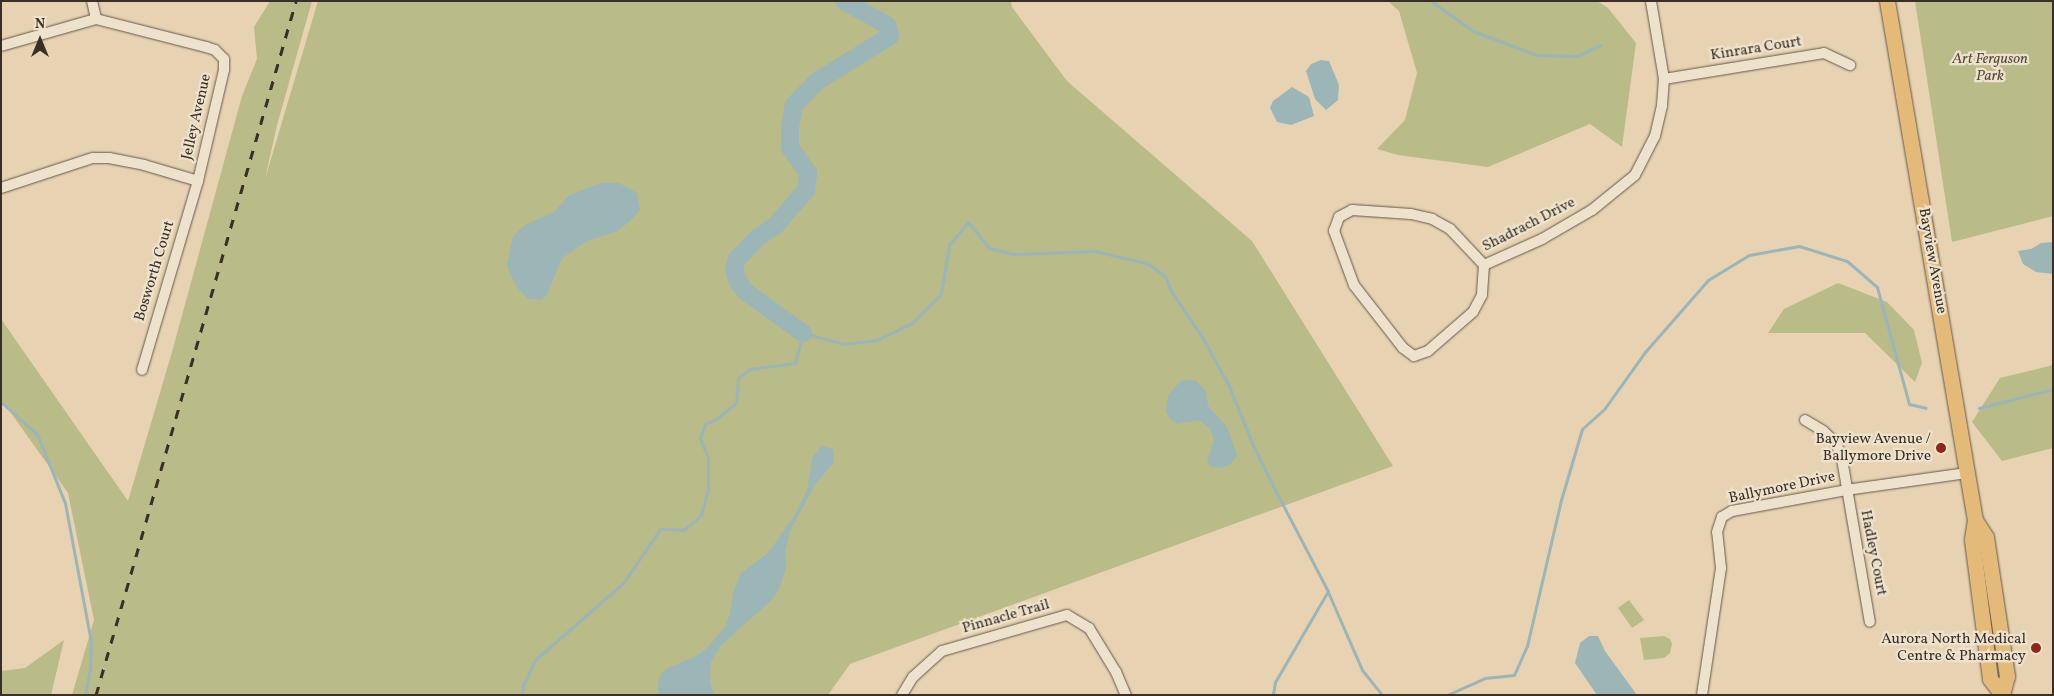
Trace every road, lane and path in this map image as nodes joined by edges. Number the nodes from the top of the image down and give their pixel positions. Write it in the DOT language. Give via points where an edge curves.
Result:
graph roads {
  1 [pos="92,1"];
  2 [pos="1651,1"];
  3 [pos="1887,1"];
  4 [pos="96,19"];
  5 [pos="1,46"];
  6 [pos="1850,65"];
  7 [pos="1664,79"];
  8 [pos="198,181"];
  9 [pos="1,188"];
  10 [pos="1484,265"];
  11 [pos="142,370"];
  12 [pos="1805,420"];
  13 [pos="1967,473"];
  14 [pos="1846,490"];
  15 [pos="1870,622"];
  16 [pos="2001,694"];
  17 [pos="902,695"];
  18 [pos="1126,695"];
  19 [pos="1702,695"];
  1 -- 4 [label="street"];
  2 -- 7 [label="street, Shadrach Drive"];
  3 -- 13 [label="main road, Bayview Avenue"];
  4 -- 5 [label="street"];
  4 -- 8 [label="street, Jelley Avenue" via="206,47 224,59"];
  6 -- 7 [label="street, Kinrara Court" via="1824,53"];
  7 -- 10 [label="street, Shadrach Drive" via="1655,136 1635,175 1592,210 1542,239"];
  8 -- 9 [label="street, Jelley Avenue" via="144,165 93,158"];
  8 -- 11 [label="street, Bosworth Court"];
  10 -- 10 [label="street" via="1450,228 1411,214 1352,210 1339,217 1334,231 1354,285 1402,348 1414,356 1428,352 1472,312 1482,295"];
  12 -- 14 [label="street, Hadley Court" via="1836,444 1842,459"];
  13 -- 14 [label="street, Ballymore Drive"];
  13 -- 16 [label="main road, Bayview Avenue" via="1975,520 1986,538 2007,676"];
  14 -- 15 [label="street, Hadley Court"];
  14 -- 19 [label="street, Ballymore Drive" via="1732,511 1722,517 1717,532 1721,568"];
  17 -- 18 [label="street, Pinnacle Trail" via="913,677 942,651 1067,615 1089,628"];
}
